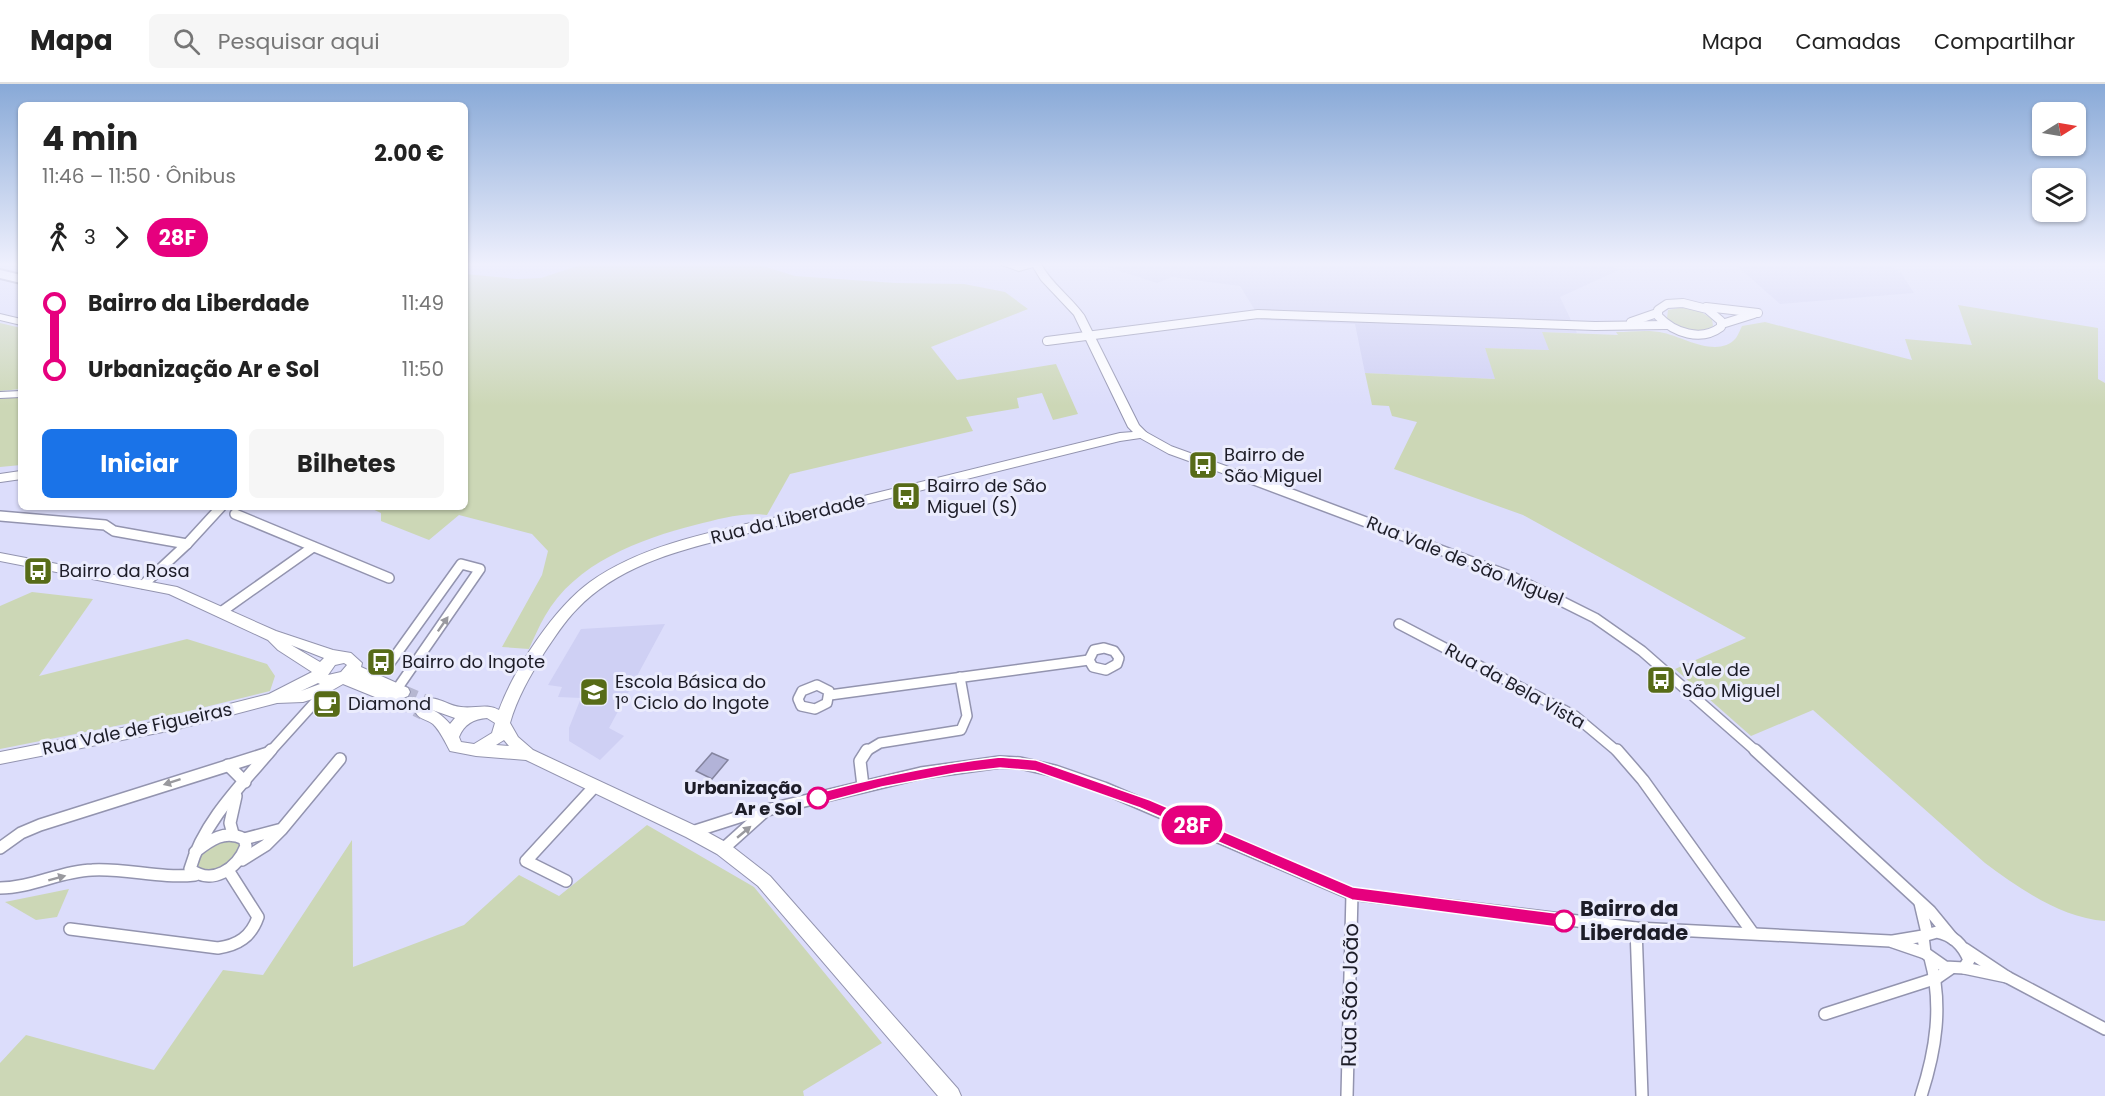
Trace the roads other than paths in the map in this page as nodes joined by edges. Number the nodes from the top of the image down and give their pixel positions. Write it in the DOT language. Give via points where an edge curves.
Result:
graph roads {
  1 [pos="1075,311"];
  2 [pos="1709,311"];
  3 [pos="1741,311"];
  4 [pos="1657,313"];
  5 [pos="0,317"];
  6 [pos="18,321"];
  7 [pos="1625,324"];
  8 [pos="1722,324"];
  9 [pos="1667,325"];
  10 [pos="1090,334"];
  11 [pos="1047,341"];
  12 [pos="18,394"];
  13 [pos="0,395"];
  14 [pos="1138,431"];
  15 [pos="18,475"];
  16 [pos="0,478"];
  17 [pos="219,510"];
  18 [pos="235,514"];
  19 [pos="0,516"];
  20 [pos="187,544"];
  21 [pos="313,547"];
  22 [pos="0,557"];
  23 [pos="389,578"];
  24 [pos="144,584"];
  25 [pos="222,612"];
  26 [pos="1399,624"];
  27 [pos="273,636"];
  28 [pos="340,657"];
  29 [pos="1089,660"];
  30 [pos="385,670"];
  31 [pos="320,673"];
  32 [pos="960,677"];
  33 [pos="339,680"];
  34 [pos="512,692"];
  35 [pos="399,693"];
  36 [pos="830,695"];
  37 [pos="302,696"];
  38 [pos="273,699"];
  39 [pos="479,713"];
  40 [pos="296,719"];
  41 [pos="503,723"];
  42 [pos="451,737"];
  43 [pos="476,750"];
  44 [pos="267,753"];
  45 [pos="528,754"];
  46 [pos="0,758"];
  47 [pos="340,759"];
  48 [pos="228,765"];
  49 [pos="245,782"];
  50 [pos="595,786"];
  51 [pos="863,786"];
  52 [pos="236,792"];
  53 [pos="763,813"];
  54 [pos="282,829"];
  55 [pos="692,832"];
  56 [pos="238,837"];
  57 [pos="0,848"];
  58 [pos="723,849"];
  59 [pos="195,852"];
  60 [pos="233,866"];
  61 [pos="195,875"];
  62 [pos="566,881"];
  63 [pos="0,888"];
  64 [pos="1352,894"];
  65 [pos="1919,901"];
  66 [pos="1636,928"];
  67 [pos="70,929"];
  68 [pos="1752,932"];
  69 [pos="1925,934"];
  70 [pos="1953,939"];
  71 [pos="1890,941"];
  72 [pos="1963,947"];
  73 [pos="1928,956"];
  74 [pos="1964,968"];
  75 [pos="1950,969"];
  76 [pos="2007,977"];
  77 [pos="1937,978"];
  78 [pos="1825,1014"];
  79 [pos="2105,1029"];
  80 [pos="951,1096"];
  81 [pos="1347,1096"];
  82 [pos="1642,1096"];
  83 [pos="1921,1096"];
  1 -- 10 [label="street"];
  2 -- 8 [label="street"];
  3 -- 8 [label="street" via="1758,313"];
  4 -- 7 [label="street"];
  4 -- 9 [label="street"];
  5 -- 6 [label="street"];
  7 -- 9 [label="street"];
  7 -- 10 [label="street" via="1258,314"];
  8 -- 9 [label="street" via="1717,331 1702,334"];
  10 -- 11 [label="street"];
  10 -- 14 [label="street"];
  12 -- 13 [label="street"];
  14 -- 34 [label="street, Rua da Liberdade" via="690,544 635,563 596,584 574,602"];
  14 -- 65 [label="street, Rua Vale de São Miguel" via="1170,450 1515,578 1595,618 1642,651"];
  15 -- 16 [label="street"];
  17 -- 20 [label="street"];
  18 -- 21 [label="street"];
  19 -- 20 [label="street" via="105,525 114,531"];
  20 -- 24 [label="street"];
  21 -- 23 [label="street"];
  21 -- 25 [label="street"];
  22 -- 24 [label="street"];
  24 -- 25 [label="street" via="180,592"];
  25 -- 27 [label="street"];
  26 -- 68 [label="street, Rua da Bela Vista" via="1566,711 1604,738 1643,780"];
  27 -- 28 [label="street"];
  27 -- 31 [label="street" via="279,646 311,661"];
  28 -- 31 [label="street, Rua Vale de Figueiras" via="330,661"];
  28 -- 33 [label="street" via="354,660"];
  29 -- 32 [label="street"];
  35 -- 30 [label="street, one-way" via="480,569 461,564"];
  31 -- 33 [label="street" via="324,680"];
  31 -- 38 [label="street, Rua Vale de Figueiras"];
  32 -- 36 [label="street"];
  32 -- 51 [label="street" via="967,716 961,730 868,749 862,754"];
  33 -- 35 [label="street"];
  33 -- 37 [label="street, Rua Vale de Figueiras"];
  33 -- 40 [label="street"];
  34 -- 39 [label="street, Rua da Liberdade"];
  34 -- 41 [label="street, Rua da Liberdade"];
  37 -- 38 [label="street, Rua Vale de Figueiras"];
  37 -- 40 [label="street"];
  38 -- 46 [label="street, Rua Vale de Figueiras" via="178,723"];
  39 -- 41 [label="street" via="496,714"];
  39 -- 42 [label="street" via="459,723"];
  39 -- 42 [label="street" via="426,708"];
  40 -- 44 [label="street"];
  41 -- 43 [label="street" via="492,743"];
  41 -- 45 [label="street" via="513,741"];
  42 -- 43 [label="street" via="455,747"];
  43 -- 45 [label="street"];
  44 -- 48 [label="street"];
  44 -- 49 [label="street"];
  45 -- 50 [label="street"];
  47 -- 54 [label="street"];
  48 -- 49 [label="street"];
  48 -- 57 [label="street, one-way" via="40,825"];
  49 -- 52 [label="street"];
  50 -- 55 [label="street"];
  50 -- 62 [label="street" via="526,861"];
  51 -- 53 [label="street"];
  51 -- 64 [label="street" via="956,767 1000,762 1036,766 1145,804"];
  52 -- 56 [label="street" via="230,823"];
  52 -- 59 [label="street"];
  53 -- 55 [label="street"];
  58 -- 53 [label="street, one-way"];
  54 -- 56 [label="street"];
  54 -- 60 [label="street" via="266,845"];
  55 -- 58 [label="street"];
  56 -- 59 [label="street" via="220,836"];
  56 -- 60 [label="street" via="246,846"];
  58 -- 80 [label="street" via="764,882"];
  59 -- 61 [label="street" via="190,861"];
  60 -- 61 [label="street" via="216,876"];
  60 -- 67 [label="street" via="258,917 254,931 233,947"];
  63 -- 61 [label="street, one-way" via="15,889 87,870 121,870 175,879"];
  64 -- 66 [label="street"];
  64 -- 81 [label="street, Rua São João"];
  65 -- 69 [label="street"];
  65 -- 70 [label="street, Rua Vale de São Miguel"];
  66 -- 68 [label="street"];
  66 -- 82 [label="street"];
  68 -- 71 [label="street"];
  69 -- 70 [label="street" via="1939,933"];
  69 -- 71 [label="street"];
  69 -- 73 [label="street" via="1922,946"];
  70 -- 72 [label="street, Rua Vale de São Miguel"];
  71 -- 73 [label="street"];
  72 -- 74 [label="street" via="1969,960"];
  72 -- 76 [label="street, Rua Vale de São Miguel"];
  73 -- 75 [label="street"];
  73 -- 77 [label="street"];
  74 -- 75 [label="street"];
  74 -- 76 [label="street"];
  75 -- 77 [label="street"];
  76 -- 79 [label="street"];
  77 -- 78 [label="street"];
  77 -- 83 [label="street" via="1933,1047"];
}
